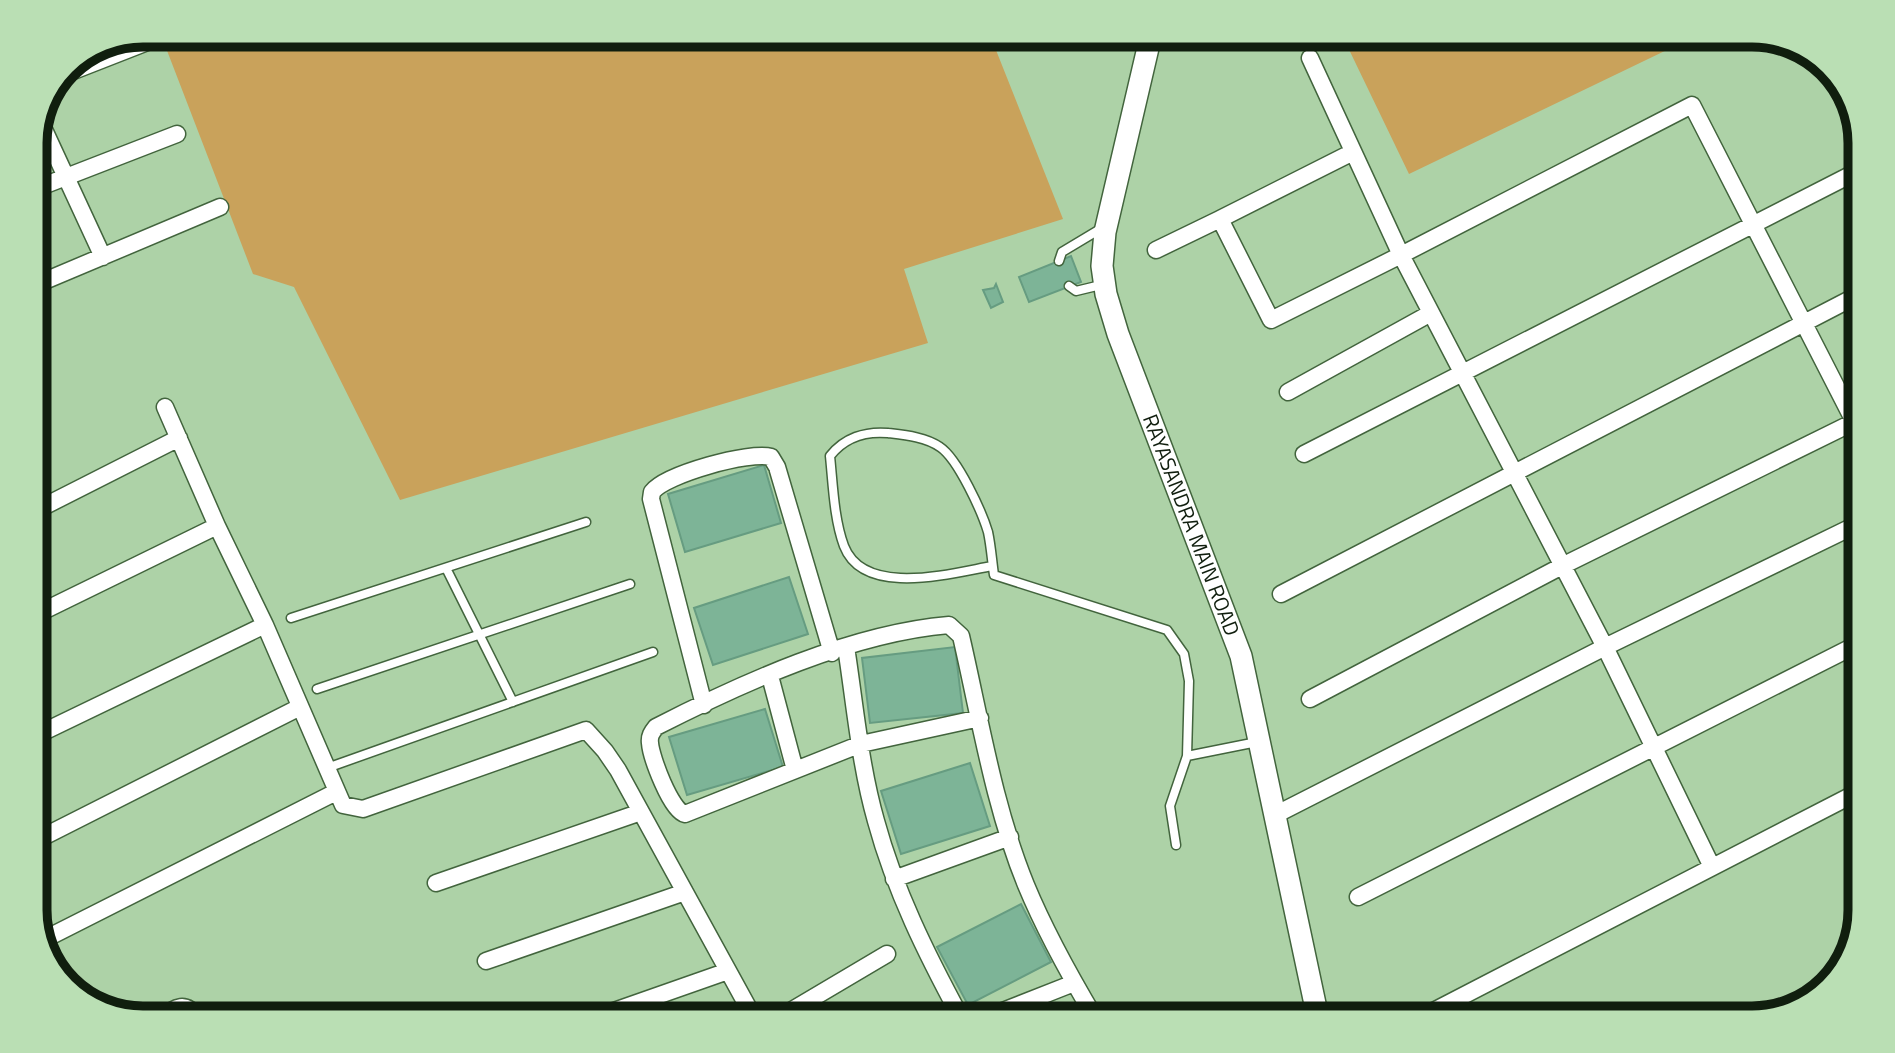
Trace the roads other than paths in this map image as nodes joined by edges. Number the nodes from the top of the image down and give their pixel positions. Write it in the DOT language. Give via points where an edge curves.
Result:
graph roads {
  1 [pos="1148,47"];
  2 [pos="132,48"];
  3 [pos="1310,58"];
  4 [pos="86,66"];
  5 [pos="177,134"];
  6 [pos="47,136"];
  7 [pos="1353,152"];
  8 [pos="1848,176"];
  9 [pos="66,177"];
  10 [pos="47,184"];
  11 [pos="220,207"];
  12 [pos="1220,219"];
  13 [pos="1106,225"];
  14 [pos="1753,225"];
  15 [pos="1156,250"];
  16 [pos="1401,255"];
  17 [pos="103,257"];
  18 [pos="1059,261"];
  19 [pos="47,280"];
  20 [pos="1105,284"];
  21 [pos="1069,286"];
  22 [pos="1848,301"];
  23 [pos="1431,313"];
  24 [pos="1804,324"];
  25 [pos="1463,374"];
  26 [pos="1288,392"];
  27 [pos="1848,406"];
  28 [pos="165,407"];
  29 [pos="1848,430"];
  30 [pos="179,438"];
  31 [pos="1304,454"];
  32 [pos="1514,472"];
  33 [pos="47,505"];
  34 [pos="586,522"];
  35 [pos="217,526"];
  36 [pos="1848,529"];
  37 [pos="992,566"];
  38 [pos="1562,566"];
  39 [pos="446,568"];
  40 [pos="630,584"];
  41 [pos="1281,594"];
  42 [pos="47,609"];
  43 [pos="291,618"];
  44 [pos="265,625"];
  45 [pos="479,634"];
  46 [pos="1605,647"];
  47 [pos="1848,649"];
  48 [pos="839,650"];
  49 [pos="653,652"];
  50 [pos="770,676"];
  51 [pos="317,689"];
  52 [pos="1310,699"];
  53 [pos="513,702"];
  54 [pos="704,705"];
  55 [pos="300,707"];
  56 [pos="980,718"];
  57 [pos="47,730"];
  58 [pos="1260,742"];
  59 [pos="861,744"];
  60 [pos="1653,746"];
  61 [pos="1187,756"];
  62 [pos="327,768"];
  63 [pos="795,770"];
  64 [pos="335,792"];
  65 [pos="1848,797"];
  66 [pos="641,813"];
  67 [pos="1275,815"];
  68 [pos="47,835"];
  69 [pos="1010,837"];
  70 [pos="1177,845"];
  71 [pos="1712,867"];
  72 [pos="894,878"];
  73 [pos="436,883"];
  74 [pos="685,892"];
  75 [pos="1358,897"];
  76 [pos="51,936"];
  77 [pos="887,954"];
  78 [pos="486,961"];
  79 [pos="728,971"];
  80 [pos="1074,983"];
  81 [pos="628,1006"];
  82 [pos="747,1006"];
  83 [pos="799,1006"];
  84 [pos="955,1006"];
  85 [pos="1016,1006"];
  86 [pos="1088,1006"];
  87 [pos="1315,1006"];
  88 [pos="1443,1006"];
  1 -- 13 [label="street, RAYASANDRA MAIN ROAD"];
  2 -- 4 [label="street"];
  3 -- 7 [label="street"];
  5 -- 9 [label="street"];
  6 -- 9 [label="street"];
  7 -- 12 [label="street"];
  7 -- 16 [label="street"];
  8 -- 14 [label="street"];
  9 -- 10 [label="street"];
  9 -- 17 [label="street"];
  11 -- 17 [label="street"];
  12 -- 15 [label="street"];
  12 -- 16 [label="street" via="1271,320"];
  13 -- 18 [label="lane" via="1062,252"];
  13 -- 20 [label="street, RAYASANDRA MAIN ROAD"];
  14 -- 16 [label="street" via="1692,105"];
  14 -- 24 [label="street"];
  14 -- 25 [label="street"];
  16 -- 23 [label="street"];
  17 -- 19 [label="street"];
  20 -- 21 [label="lane" via="1076,291"];
  20 -- 58 [label="street, RAYASANDRA MAIN ROAD" via="1118,334 1241,656"];
  22 -- 24 [label="street"];
  23 -- 25 [label="street"];
  23 -- 26 [label="street"];
  24 -- 27 [label="street"];
  24 -- 32 [label="street"];
  25 -- 31 [label="street"];
  25 -- 32 [label="street"];
  28 -- 30 [label="street"];
  29 -- 38 [label="street"];
  30 -- 33 [label="street"];
  30 -- 35 [label="street"];
  32 -- 38 [label="street"];
  32 -- 41 [label="street"];
  34 -- 39 [label="lane"];
  35 -- 42 [label="street"];
  35 -- 44 [label="street"];
  36 -- 46 [label="street"];
  37 -- 37 [label="lane" via="979,508 941,447 912,436 877,432 845,440 830,456 844,548 866,571 884,578 921,577"];
  37 -- 61 [label="lane" via="993,575 1167,630 1184,654 1189,681"];
  38 -- 46 [label="street"];
  38 -- 52 [label="street"];
  39 -- 43 [label="lane"];
  39 -- 45 [label="lane"];
  40 -- 45 [label="lane"];
  44 -- 55 [label="street"];
  44 -- 57 [label="street"];
  45 -- 51 [label="lane"];
  45 -- 53 [label="lane"];
  46 -- 60 [label="street"];
  46 -- 67 [label="street"];
  47 -- 60 [label="street"];
  48 -- 50 [label="street"];
  48 -- 54 [label="street" via="771,457 753,456 666,478 651,499"];
  48 -- 56 [label="street" via="949,625 961,636"];
  48 -- 59 [label="street"];
  49 -- 53 [label="lane"];
  50 -- 54 [label="street"];
  50 -- 63 [label="street"];
  53 -- 62 [label="lane"];
  54 -- 63 [label="street" via="656,727 649,739 679,813"];
  55 -- 62 [label="street"];
  55 -- 68 [label="street"];
  56 -- 59 [label="street"];
  56 -- 69 [label="street"];
  58 -- 61 [label="lane"];
  58 -- 67 [label="street, RAYASANDRA MAIN ROAD"];
  59 -- 63 [label="street"];
  59 -- 72 [label="street" via="875,818"];
  60 -- 71 [label="street"];
  60 -- 75 [label="street"];
  61 -- 70 [label="lane" via="1170,806"];
  62 -- 64 [label="street"];
  64 -- 66 [label="street" via="343,805 363,809 586,730 606,751"];
  64 -- 76 [label="street"];
  65 -- 71 [label="street"];
  66 -- 73 [label="street"];
  66 -- 74 [label="street"];
  67 -- 87 [label="street, RAYASANDRA MAIN ROAD"];
  69 -- 72 [label="street"];
  69 -- 80 [label="street" via="1026,885"];
  71 -- 88 [label="street"];
  72 -- 84 [label="street"];
  74 -- 78 [label="street"];
  74 -- 79 [label="street"];
  77 -- 83 [label="street"];
  79 -- 81 [label="street"];
  79 -- 82 [label="street"];
  80 -- 85 [label="street"];
  80 -- 86 [label="street"];
}
